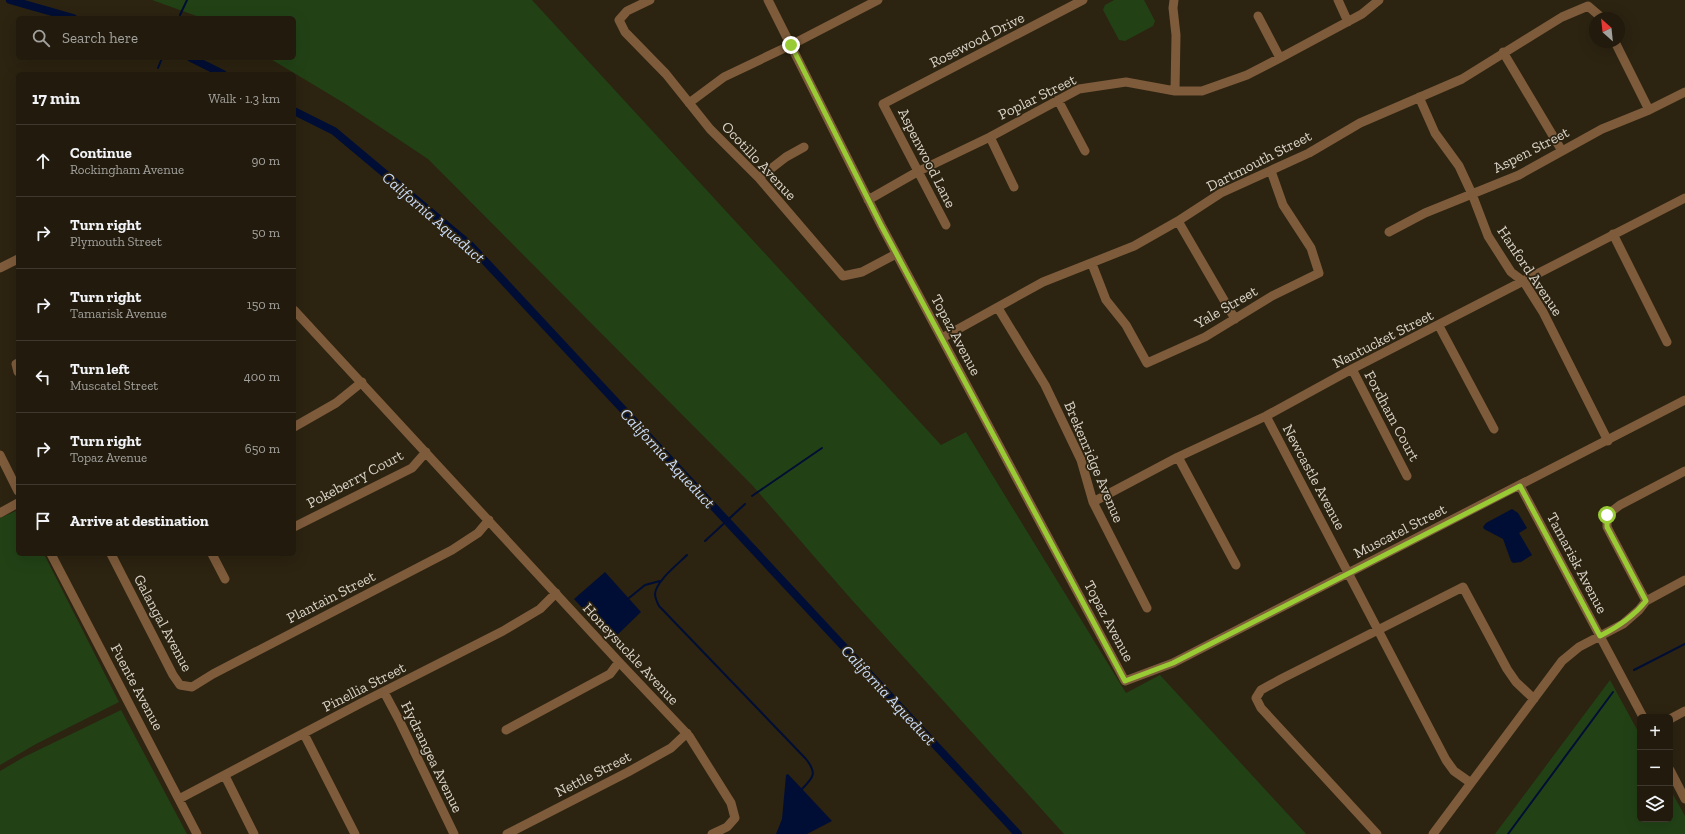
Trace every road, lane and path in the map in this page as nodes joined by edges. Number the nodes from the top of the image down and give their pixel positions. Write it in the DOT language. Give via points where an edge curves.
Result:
graph roads {
  1 [pos="650,0"];
  2 [pos="768,0"];
  3 [pos="878,0"];
  4 [pos="1083,0"];
  5 [pos="1174,0"];
  6 [pos="1338,0"];
  7 [pos="1379,0"];
  8 [pos="1595,12"];
  9 [pos="1258,16"];
  10 [pos="1348,22"];
  11 [pos="791,45"];
  12 [pos="1618,48"];
  13 [pos="1503,52"];
  14 [pos="1280,58"];
  15 [pos="1175,91"];
  16 [pos="1685,92"];
  17 [pos="1419,97"];
  18 [pos="1058,100"];
  19 [pos="689,103"];
  20 [pos="884,104"];
  21 [pos="1649,110"];
  22 [pos="990,137"];
  23 [pos="804,147"];
  24 [pos="1085,151"];
  25 [pos="1562,151"];
  26 [pos="917,172"];
  27 [pos="1271,172"];
  28 [pos="759,178"];
  29 [pos="1014,187"];
  30 [pos="1472,194"];
  31 [pos="1685,198"];
  32 [pos="868,200"];
  33 [pos="1178,221"];
  34 [pos="946,225"];
  35 [pos="1389,232"];
  36 [pos="1613,234"];
  37 [pos="896,254"];
  38 [pos="16,259"];
  39 [pos="1092,264"];
  40 [pos="0,268"];
  41 [pos="1524,282"];
  42 [pos="998,308"];
  43 [pos="296,314"];
  44 [pos="1235,319"];
  45 [pos="1439,326"];
  46 [pos="942,338"];
  47 [pos="1668,342"];
  48 [pos="1352,369"];
  49 [pos="362,382"];
  50 [pos="1685,400"];
  51 [pos="1266,416"];
  52 [pos="296,426"];
  53 [pos="1494,429"];
  54 [pos="1608,441"];
  55 [pos="426,452"];
  56 [pos="0,455"];
  57 [pos="1178,457"];
  58 [pos="1685,471"];
  59 [pos="1407,476"];
  60 [pos="1520,486"];
  61 [pos="16,487"];
  62 [pos="1093,502"];
  63 [pos="16,504"];
  64 [pos="0,513"];
  65 [pos="489,520"];
  66 [pos="296,526"];
  67 [pos="52,556"];
  68 [pos="112,556"];
  69 [pos="213,556"];
  70 [pos="1236,565"];
  71 [pos="1348,573"];
  72 [pos="225,579"];
  73 [pos="1685,580"];
  74 [pos="556,593"];
  75 [pos="1646,601"];
  76 [pos="1147,608"];
  77 [pos="1378,630"];
  78 [pos="1600,636"];
  79 [pos="619,662"];
  80 [pos="1125,681"];
  81 [pos="180,685"];
  82 [pos="384,692"];
  83 [pos="1534,699"];
  84 [pos="1685,711"];
  85 [pos="1641,714"];
  86 [pos="1673,717"];
  87 [pos="506,730"];
  88 [pos="686,733"];
  89 [pos="304,734"];
  90 [pos="225,776"];
  91 [pos="1673,776"];
  92 [pos="1471,783"];
  93 [pos="179,799"];
  94 [pos="1685,799"];
  95 [pos="197,834"];
  96 [pos="254,834"];
  97 [pos="355,834"];
  98 [pos="454,834"];
  99 [pos="507,834"];
  100 [pos="712,834"];
  101 [pos="1377,834"];
  102 [pos="1433,834"];
  1 -- 19 [label="street, Ocotillo Avenue" via="628,11 619,20 625,32 666,74"];
  2 -- 11 [label="street, Topaz Avenue"];
  3 -- 11 [label="street"];
  4 -- 20 [label="street, Rosewood Drive"];
  5 -- 15 [label="street"];
  6 -- 10 [label="street"];
  7 -- 10 [label="street, Poplar Street"];
  8 -- 13 [label="street, Dartmouth Street" via="1588,6 1562,17"];
  9 -- 14 [label="street"];
  10 -- 14 [label="street, Poplar Street"];
  11 -- 19 [label="street" via="724,76"];
  11 -- 32 [label="street, Topaz Avenue"];
  12 -- 21 [label="street"];
  13 -- 17 [label="street, Dartmouth Street" via="1462,79"];
  13 -- 25 [label="street"];
  14 -- 15 [label="street, Poplar Street" via="1247,75 1202,91"];
  15 -- 18 [label="street, Poplar Street" via="1126,82 1080,89"];
  16 -- 21 [label="street, Aspen Street"];
  17 -- 27 [label="street, Dartmouth Street" via="1360,123"];
  17 -- 30 [label="street, Hanford Avenue" via="1435,133 1459,166"];
  18 -- 22 [label="street, Poplar Street"];
  18 -- 24 [label="street"];
  19 -- 28 [label="street, Ocotillo Avenue" via="710,129"];
  20 -- 26 [label="street, Aspenwood Lane"];
  21 -- 25 [label="street, Aspen Street" via="1602,129"];
  22 -- 26 [label="street, Poplar Street"];
  22 -- 29 [label="street"];
  23 -- 28 [label="street"];
  25 -- 30 [label="street, Aspen Street" via="1519,175"];
  26 -- 32 [label="street, Poplar Street"];
  26 -- 34 [label="street, Aspenwood Lane"];
  27 -- 33 [label="street, Dartmouth Street" via="1221,193"];
  27 -- 44 [label="street, Yale Street" via="1283,205 1311,248 1319,273 1272,296"];
  28 -- 37 [label="street, Ocotillo Avenue" via="843,276 862,272"];
  30 -- 35 [label="street, Aspen Street" via="1424,213"];
  30 -- 41 [label="street, Hanford Avenue" via="1488,236 1511,272"];
  31 -- 36 [label="street, Nantucket Street"];
  32 -- 37 [label="street, Topaz Avenue"];
  33 -- 39 [label="street, Dartmouth Street" via="1134,246"];
  33 -- 44 [label="street"];
  36 -- 41 [label="street, Nantucket Street"];
  36 -- 47 [label="street"];
  37 -- 46 [label="street, Topaz Avenue"];
  38 -- 40 [label="street"];
  39 -- 42 [label="street, Dartmouth Street" via="1043,282"];
  39 -- 44 [label="street, Yale Street" via="1106,300 1126,325 1147,363 1205,337"];
  41 -- 45 [label="street, Nantucket Street"];
  41 -- 54 [label="street, Hanford Avenue" via="1544,312"];
  42 -- 46 [label="street, Dartmouth Street"];
  42 -- 62 [label="street, Brekenridge Avenue" via="1051,397 1081,460"];
  43 -- 49 [label="street, Honeysuckle Avenue"];
  45 -- 48 [label="street, Nantucket Street"];
  45 -- 53 [label="street"];
  46 -- 80 [label="street, Topaz Avenue"];
  48 -- 51 [label="street, Nantucket Street"];
  48 -- 59 [label="street, Fordham Court"];
  49 -- 52 [label="street" via="336,404"];
  49 -- 55 [label="street, Honeysuckle Avenue"];
  50 -- 54 [label="street, Muscatel Street"];
  51 -- 57 [label="street, Nantucket Street"];
  51 -- 71 [label="street, Newcastle Avenue"];
  54 -- 60 [label="street, Muscatel Street"];
  55 -- 65 [label="street, Honeysuckle Avenue"];
  55 -- 66 [label="street, Pokeberry Court" via="412,468"];
  56 -- 61 [label="street"];
  57 -- 62 [label="street, Nantucket Street"];
  57 -- 70 [label="street"];
  58 -- 75 [label="street" via="1620,505 1607,515 1607,527"];
  60 -- 71 [label="street, Muscatel Street"];
  60 -- 78 [label="street, Tamarisk Avenue"];
  62 -- 76 [label="street, Brekenridge Avenue"];
  63 -- 64 [label="street"];
  65 -- 74 [label="street, Honeysuckle Avenue"];
  65 -- 81 [label="street, Plantain Street" via="478,533 452,550 192,687"];
  67 -- 93 [label="street, Fuente Avenue"];
  68 -- 81 [label="street, Galangal Avenue"];
  69 -- 72 [label="street"];
  71 -- 77 [label="street, Newcastle Avenue"];
  71 -- 80 [label="street, Muscatel Street" via="1173,663"];
  73 -- 75 [label="street"];
  74 -- 79 [label="street, Honeysuckle Avenue"];
  74 -- 82 [label="street, Pinellia Street" via="540,609 503,631"];
  75 -- 78 [label="street" via="1623,624"];
  77 -- 83 [label="street" via="1463,587 1507,669 1516,682"];
  77 -- 92 [label="street, Newcastle Avenue" via="1446,760 1454,771"];
  77 -- 101 [label="street" via="1261,690 1256,698 1261,708"];
  78 -- 83 [label="street" via="1579,647 1562,661"];
  78 -- 85 [label="street, Tamarisk Avenue"];
  79 -- 87 [label="street" via="610,674"];
  79 -- 88 [label="street, Honeysuckle Avenue"];
  82 -- 89 [label="street, Pinellia Street"];
  82 -- 98 [label="street, Hydrangea Avenue"];
  83 -- 92 [label="street"];
  84 -- 86 [label="street"];
  88 -- 99 [label="street, Nettle Street" via="671,748"];
  88 -- 100 [label="street, Honeysuckle Avenue" via="731,803 735,818 727,827"];
  89 -- 90 [label="street, Pinellia Street"];
  89 -- 97 [label="street"];
  90 -- 93 [label="street, Pinellia Street"];
  90 -- 96 [label="street"];
  91 -- 94 [label="street"];
  92 -- 102 [label="street"];
  93 -- 95 [label="street, Fuente Avenue"];
}
